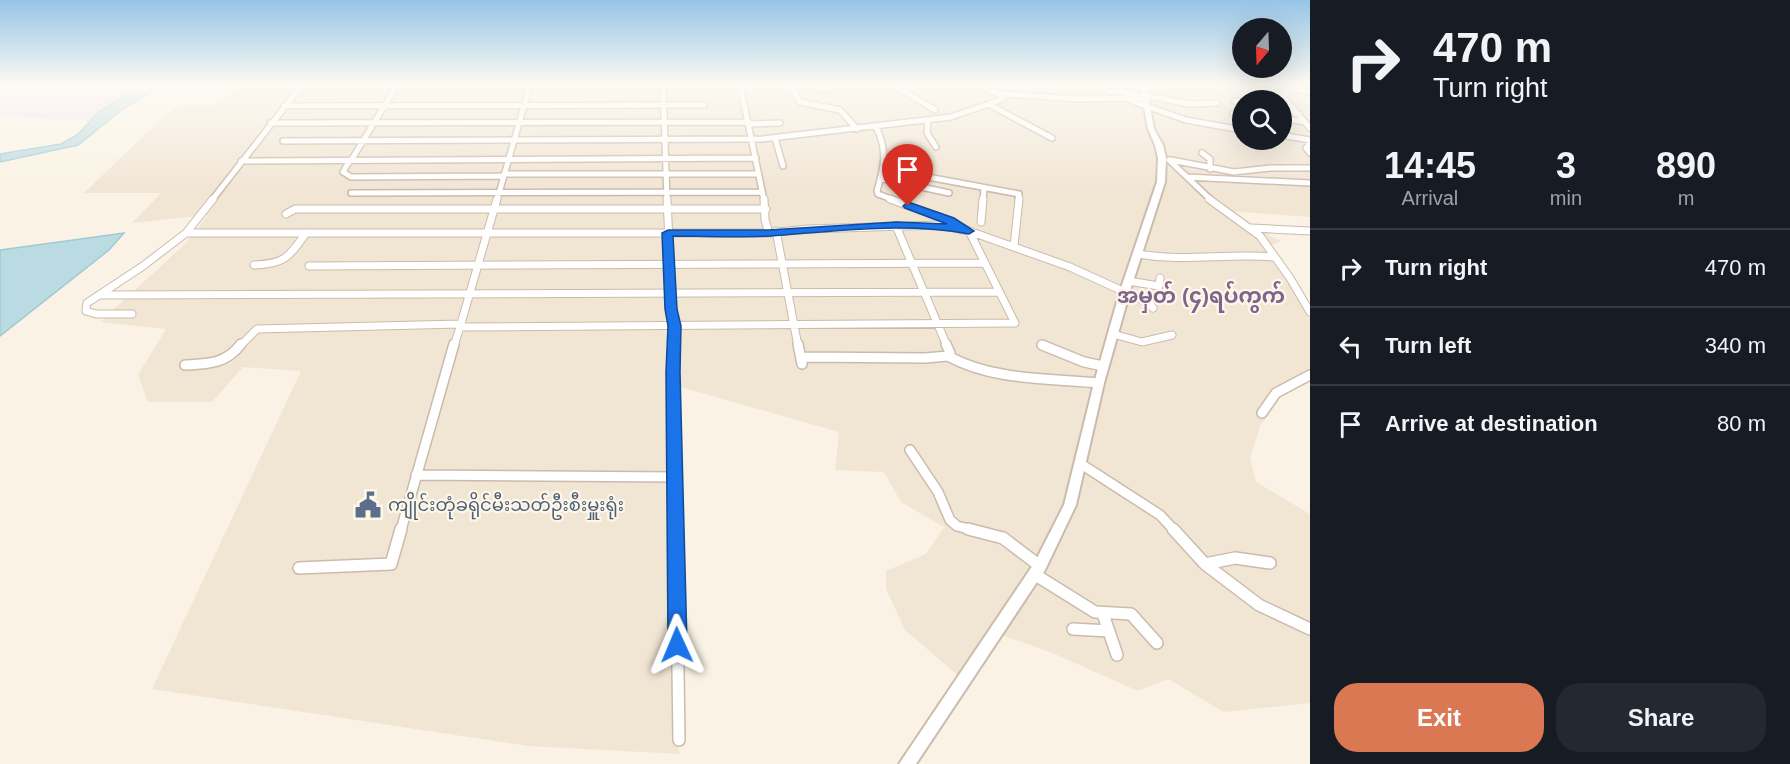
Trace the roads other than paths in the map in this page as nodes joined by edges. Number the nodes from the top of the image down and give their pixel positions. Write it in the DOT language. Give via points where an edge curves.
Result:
graph roads {
  1 [pos="928,120"];
  2 [pos="272,121"];
  3 [pos="849,121"];
  4 [pos="923,121"];
  5 [pos="1019,121"];
  6 [pos="1149,121"];
  7 [pos="1190,121"];
  8 [pos="1297,121"];
  9 [pos="375,122"];
  10 [pos="519,122"];
  11 [pos="664,122"];
  12 [pos="1305,122"];
  13 [pos="270,123"];
  14 [pos="749,123"];
  15 [pos="780,123"];
  16 [pos="876,127"];
  17 [pos="1310,128"];
  18 [pos="856,129"];
  19 [pos="1232,129"];
  20 [pos="775,138"];
  21 [pos="1052,138"];
  22 [pos="1292,138"];
  23 [pos="752,139"];
  24 [pos="514,140"];
  25 [pos="665,140"];
  26 [pos="283,141"];
  27 [pos="363,141"];
  28 [pos="1310,142"];
  29 [pos="936,147"];
  30 [pos="1202,153"];
  31 [pos="1310,153"];
  32 [pos="665,158"];
  33 [pos="756,158"];
  34 [pos="508,159"];
  35 [pos="1166,159"];
  36 [pos="240,160"];
  37 [pos="351,160"];
  38 [pos="783,166"];
  39 [pos="1310,168"];
  40 [pos="885,169"];
  41 [pos="1210,169"];
  42 [pos="759,174"];
  43 [pos="503,175"];
  44 [pos="666,175"];
  45 [pos="1187,177"];
  46 [pos="880,178"];
  47 [pos="1310,183"];
  48 [pos="984,189"];
  49 [pos="499,192"];
  50 [pos="666,192"];
  51 [pos="762,192"];
  52 [pos="351,193"];
  53 [pos="949,193"];
  54 [pos="494,208"];
  55 [pos="667,208"];
  56 [pos="766,209"];
  57 [pos="286,214"];
  58 [pos="981,222"];
  59 [pos="896,225"];
  60 [pos="1251,228"];
  61 [pos="488,231"];
  62 [pos="969,231"];
  63 [pos="1310,231"];
  64 [pos="772,232"];
  65 [pos="186,233"];
  66 [pos="306,233"];
  67 [pos="668,233"];
  68 [pos="1014,246"];
  69 [pos="1138,254"];
  70 [pos="1275,257"];
  71 [pos="781,263"];
  72 [pos="911,263"];
  73 [pos="983,263"];
  74 [pos="669,264"];
  75 [pos="254,265"];
  76 [pos="309,266"];
  77 [pos="479,266"];
  78 [pos="1160,278"];
  79 [pos="1127,286"];
  80 [pos="670,292"];
  81 [pos="788,292"];
  82 [pos="924,292"];
  83 [pos="999,292"];
  84 [pos="99,295"];
  85 [pos="470,295"];
  86 [pos="1153,308"];
  87 [pos="1310,312"];
  88 [pos="132,314"];
  89 [pos="937,322"];
  90 [pos="795,323"];
  91 [pos="460,326"];
  92 [pos="675,326"];
  93 [pos="1113,334"];
  94 [pos="1172,335"];
  95 [pos="1042,345"];
  96 [pos="948,356"];
  97 [pos="185,365"];
  98 [pos="1103,366"];
  99 [pos="1310,375"];
  100 [pos="1099,383"];
  101 [pos="1262,413"];
  102 [pos="910,450"];
  103 [pos="1081,464"];
  104 [pos="416,475"];
  105 [pos="675,477"];
  106 [pos="1270,563"];
  107 [pos="1205,564"];
  108 [pos="299,568"];
  109 [pos="1037,570"];
  110 [pos="1103,614"];
  111 [pos="1073,629"];
  112 [pos="1310,629"];
  113 [pos="1109,631"];
  114 [pos="1157,643"];
  115 [pos="1117,655"];
  116 [pos="679,740"];
  117 [pos="907,764"];
  1 -- 29 [label="street" via="927,133"];
  2 -- 13 [label="street"];
  3 -- 18 [label="street"];
  4 -- 16 [label="street"];
  5 -- 21 [label="street"];
  6 -- 35 [label="street"];
  7 -- 19 [label="street"];
  8 -- 12 [label="street"];
  9 -- 10 [label="street"];
  9 -- 13 [label="street"];
  9 -- 27 [label="street"];
  10 -- 11 [label="street"];
  10 -- 24 [label="street"];
  11 -- 14 [label="street"];
  11 -- 25 [label="street"];
  12 -- 17 [label="street"];
  13 -- 36 [label="street"];
  14 -- 15 [label="street"];
  14 -- 23 [label="street"];
  16 -- 18 [label="street"];
  16 -- 40 [label="street" via="884,140"];
  18 -- 20 [label="street"];
  20 -- 23 [label="street"];
  20 -- 38 [label="street"];
  22 -- 28 [label="street"];
  23 -- 25 [label="street"];
  23 -- 33 [label="street"];
  24 -- 25 [label="street"];
  24 -- 27 [label="street"];
  24 -- 34 [label="street"];
  25 -- 32 [label="street"];
  26 -- 27 [label="street"];
  27 -- 37 [label="street"];
  28 -- 31 [label="street" via="1306,148"];
  30 -- 41 [label="street" via="1210,159"];
  32 -- 33 [label="street"];
  32 -- 34 [label="street"];
  32 -- 44 [label="street"];
  33 -- 42 [label="street"];
  34 -- 37 [label="street"];
  34 -- 43 [label="street"];
  35 -- 41 [label="street"];
  35 -- 45 [label="street"];
  35 -- 69 [label="street"];
  36 -- 37 [label="street"];
  36 -- 65 [label="street"];
  37 -- 43 [label="street" via="343,172 351,177"];
  39 -- 41 [label="street" via="1233,172"];
  40 -- 46 [label="street"];
  40 -- 48 [label="street"];
  42 -- 44 [label="street"];
  42 -- 51 [label="street"];
  43 -- 44 [label="street"];
  43 -- 49 [label="street"];
  44 -- 50 [label="street"];
  45 -- 47 [label="street"];
  45 -- 60 [label="street" via="1214,203"];
  46 -- 53 [label="street"];
  46 -- 62 [label="street" via="878,194"];
  48 -- 58 [label="street"];
  48 -- 68 [label="street" via="1020,195"];
  49 -- 50 [label="street"];
  49 -- 52 [label="street"];
  49 -- 54 [label="street"];
  50 -- 51 [label="street"];
  50 -- 55 [label="street"];
  51 -- 56 [label="street"];
  54 -- 55 [label="street"];
  54 -- 57 [label="street" via="304,208"];
  54 -- 61 [label="street"];
  55 -- 56 [label="street"];
  55 -- 67 [label="street"];
  56 -- 64 [label="street" via="765,220"];
  59 -- 62 [label="street" via="939,225"];
  59 -- 64 [label="street"];
  59 -- 72 [label="street"];
  60 -- 63 [label="street"];
  60 -- 70 [label="street"];
  61 -- 66 [label="street"];
  61 -- 67 [label="street"];
  61 -- 77 [label="street"];
  62 -- 68 [label="street"];
  62 -- 73 [label="street"];
  64 -- 67 [label="street"];
  64 -- 71 [label="street"];
  65 -- 66 [label="street"];
  65 -- 84 [label="street"];
  66 -- 75 [label="street" via="285,261"];
  67 -- 74 [label="street"];
  68 -- 79 [label="street"];
  69 -- 70 [label="street" via="1185,259"];
  69 -- 79 [label="street"];
  70 -- 87 [label="street"];
  71 -- 72 [label="street"];
  71 -- 74 [label="street"];
  71 -- 81 [label="street"];
  72 -- 73 [label="street"];
  72 -- 82 [label="street"];
  73 -- 83 [label="street"];
  74 -- 77 [label="street"];
  74 -- 80 [label="street"];
  76 -- 77 [label="street"];
  77 -- 85 [label="street"];
  78 -- 79 [label="street" via="1159,286"];
  79 -- 86 [label="street"];
  79 -- 93 [label="street"];
  80 -- 81 [label="street"];
  80 -- 85 [label="street"];
  80 -- 92 [label="street"];
  81 -- 82 [label="street"];
  81 -- 90 [label="street"];
  82 -- 83 [label="street"];
  82 -- 89 [label="street"];
  83 -- 89 [label="street" via="1016,322"];
  84 -- 85 [label="street"];
  84 -- 88 [label="street" via="87,303 86,311"];
  85 -- 91 [label="street"];
  89 -- 90 [label="street"];
  89 -- 96 [label="street"];
  90 -- 92 [label="street"];
  90 -- 96 [label="street" via="801,361"];
  91 -- 92 [label="street"];
  91 -- 97 [label="street" via="257,329 225,362"];
  91 -- 104 [label="street"];
  92 -- 105 [label="street"];
  93 -- 94 [label="street" via="1142,342"];
  93 -- 98 [label="street"];
  95 -- 98 [label="street"];
  96 -- 100 [label="street" via="964,365 1040,380"];
  98 -- 100 [label="street"];
  99 -- 101 [label="street" via="1276,393"];
  100 -- 103 [label="street"];
  102 -- 109 [label="street" via="938,492 950,520 957,526 1003,538"];
  103 -- 107 [label="street" via="1160,515"];
  103 -- 109 [label="street" via="1070,505"];
  104 -- 105 [label="street"];
  104 -- 108 [label="street" via="391,564"];
  105 -- 116 [label="street"];
  106 -- 107 [label="street" via="1235,558"];
  107 -- 112 [label="street" via="1259,605"];
  109 -- 110 [label="street" via="1086,607"];
  109 -- 117 [label="street"];
  110 -- 113 [label="street"];
  110 -- 114 [label="street" via="1131,615"];
  111 -- 113 [label="street"];
  113 -- 115 [label="street"];
}
